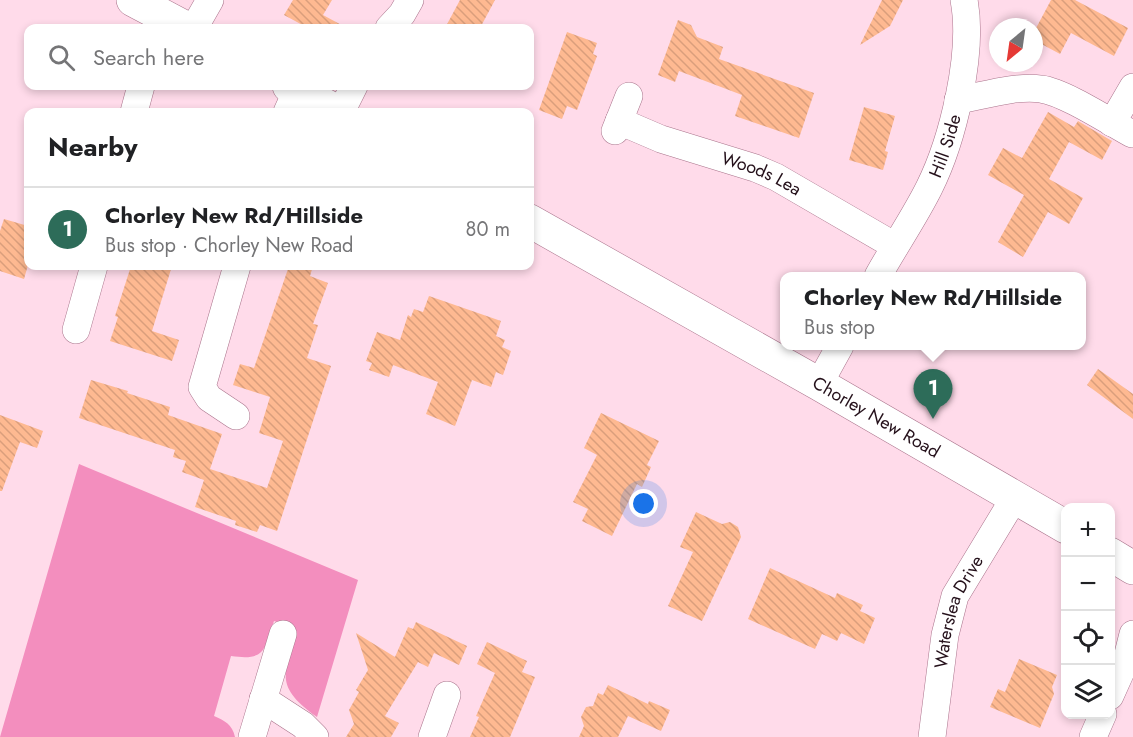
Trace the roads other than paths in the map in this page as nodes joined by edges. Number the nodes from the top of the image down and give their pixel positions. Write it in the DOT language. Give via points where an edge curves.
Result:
graph roads {
  1 [pos="133,0"];
  2 [pos="210,0"];
  3 [pos="410,0"];
  4 [pos="964,0"];
  5 [pos="174,24"];
  6 [pos="180,24"];
  7 [pos="393,24"];
  8 [pos="1133,87"];
  9 [pos="140,90"];
  10 [pos="352,90"];
  11 [pos="291,96"];
  12 [pos="629,96"];
  13 [pos="958,100"];
  14 [pos="135,108"];
  15 [pos="327,108"];
  16 [pos="341,108"];
  17 [pos="1122,129"];
  18 [pos="534,223"];
  19 [pos="895,246"];
  20 [pos="93,270"];
  21 [pos="236,270"];
  22 [pos="880,272"];
  23 [pos="76,330"];
  24 [pos="837,350"];
  25 [pos="819,384"];
  26 [pos="236,416"];
  27 [pos="1015,497"];
  28 [pos="1061,525"];
  29 [pos="1115,557"];
  30 [pos="1133,568"];
  31 [pos="283,634"];
  32 [pos="1133,634"];
  33 [pos="1115,685"];
  34 [pos="447,695"];
  35 [pos="263,699"];
  36 [pos="1101,719"];
  37 [pos="426,734"];
  38 [pos="252,737"];
  39 [pos="315,737"];
  40 [pos="932,737"];
  41 [pos="1093,737"];
  1 -- 5 [label="main road"];
  2 -- 6 [label="street"];
  3 -- 7 [label="street"];
  4 -- 13 [label="street, Hill Side" via="967,39"];
  8 -- 17 [label="street"];
  9 -- 14 [label="street"];
  10 -- 16 [label="street"];
  11 -- 15 [label="main road"];
  12 -- 19 [label="street, Woods Lea" via="617,126 776,177"];
  13 -- 17 [label="street" via="1040,89 1058,94"];
  13 -- 19 [label="street, Hill Side" via="929,188"];
  18 -- 25 [label="main road, Chorley New Road"];
  19 -- 22 [label="street, Hill Side"];
  20 -- 23 [label="street"];
  21 -- 26 [label="street" via="202,387 209,398"];
  24 -- 25 [label="street"];
  25 -- 27 [label="main road, Chorley New Road"];
  27 -- 28 [label="main road, Chorley New Road"];
  27 -- 40 [label="street, Waterslea Drive" via="955,596 945,635"];
  29 -- 30 [label="main road"];
  31 -- 35 [label="street"];
  32 -- 33 [label="street"];
  34 -- 37 [label="street"];
  35 -- 38 [label="street"];
  35 -- 39 [label="street" via="303,724"];
  36 -- 41 [label="street"];
}
